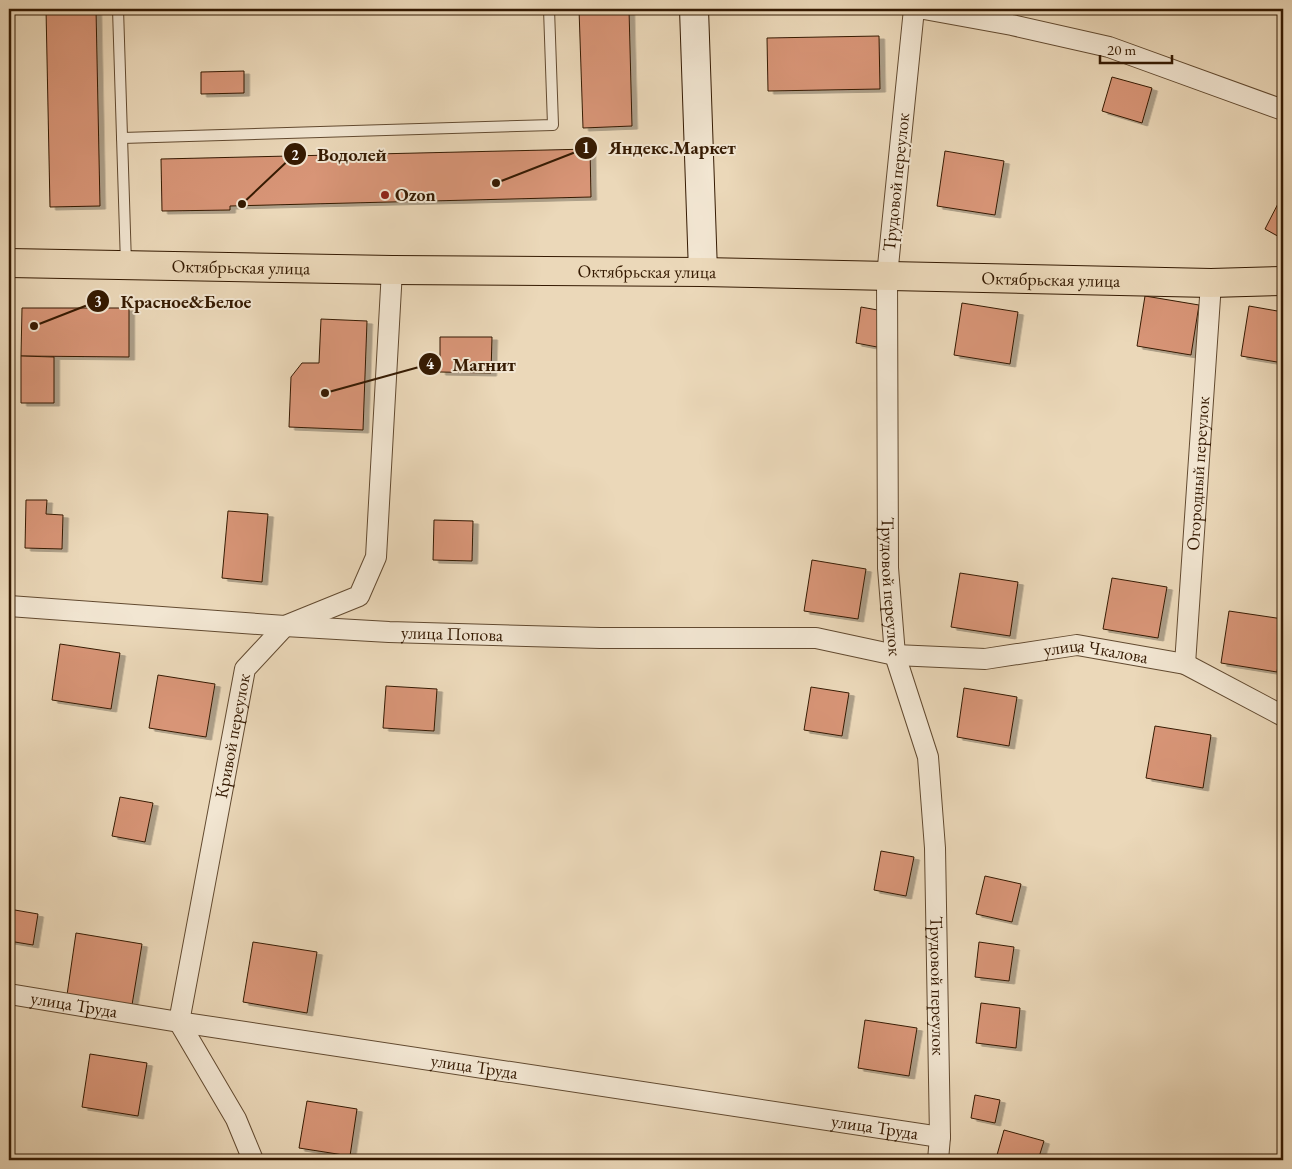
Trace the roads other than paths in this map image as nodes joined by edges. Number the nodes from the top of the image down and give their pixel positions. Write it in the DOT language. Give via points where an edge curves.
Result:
graph roads {
  1 [pos="118,9"];
  2 [pos="549,9"];
  3 [pos="694,9"];
  4 [pos="914,9"];
  5 [pos="924,9"];
  6 [pos="1283,110"];
  7 [pos="122,138"];
  8 [pos="9,263"];
  9 [pos="126,264"];
  10 [pos="392,270"];
  11 [pos="702,272"];
  12 [pos="886,276"];
  13 [pos="1283,281"];
  14 [pos="1211,282"];
  15 [pos="9,606"];
  16 [pos="285,626"];
  17 [pos="895,655"];
  18 [pos="1185,664"];
  19 [pos="1283,716"];
  20 [pos="9,994"];
  21 [pos="179,1022"];
  22 [pos="940,1137"];
  23 [pos="253,1160"];
  24 [pos="938,1160"];
  1 -- 7 [label="lane"];
  2 -- 7 [label="lane" via="553,125"];
  3 -- 11 [label="main road"];
  4 -- 12 [label="street, Трудовой переулок"];
  5 -- 6 [label="street" via="1109,47"];
  7 -- 9 [label="lane"];
  8 -- 9 [label="main road, Октябрьская улица"];
  9 -- 10 [label="main road, Октябрьская улица"];
  10 -- 11 [label="main road, Октябрьская улица"];
  10 -- 16 [label="street, Кривой переулок" via="376,557 359,596"];
  11 -- 12 [label="main road, Октябрьская улица"];
  12 -- 14 [label="main road, Октябрьская улица"];
  12 -- 17 [label="street, Трудовой переулок" via="888,568"];
  13 -- 14 [label="main road, Октябрьская улица"];
  14 -- 18 [label="street, Огородный переулок"];
  15 -- 16 [label="street, улица Попова"];
  16 -- 17 [label="street, улица Попова" via="600,638 816,638"];
  16 -- 21 [label="street, Кривой переулок" via="245,668"];
  17 -- 18 [label="street, улица Чкалова" via="985,659 1077,645"];
  17 -- 22 [label="street, Трудовой переулок" via="928,757 935,848"];
  18 -- 19 [label="street, улица Чкалова"];
  20 -- 21 [label="street, улица Труда"];
  21 -- 22 [label="street, улица Труда"];
  21 -- 23 [label="street" via="236,1119"];
  22 -- 24 [label="street, Трудовой переулок"];
}
